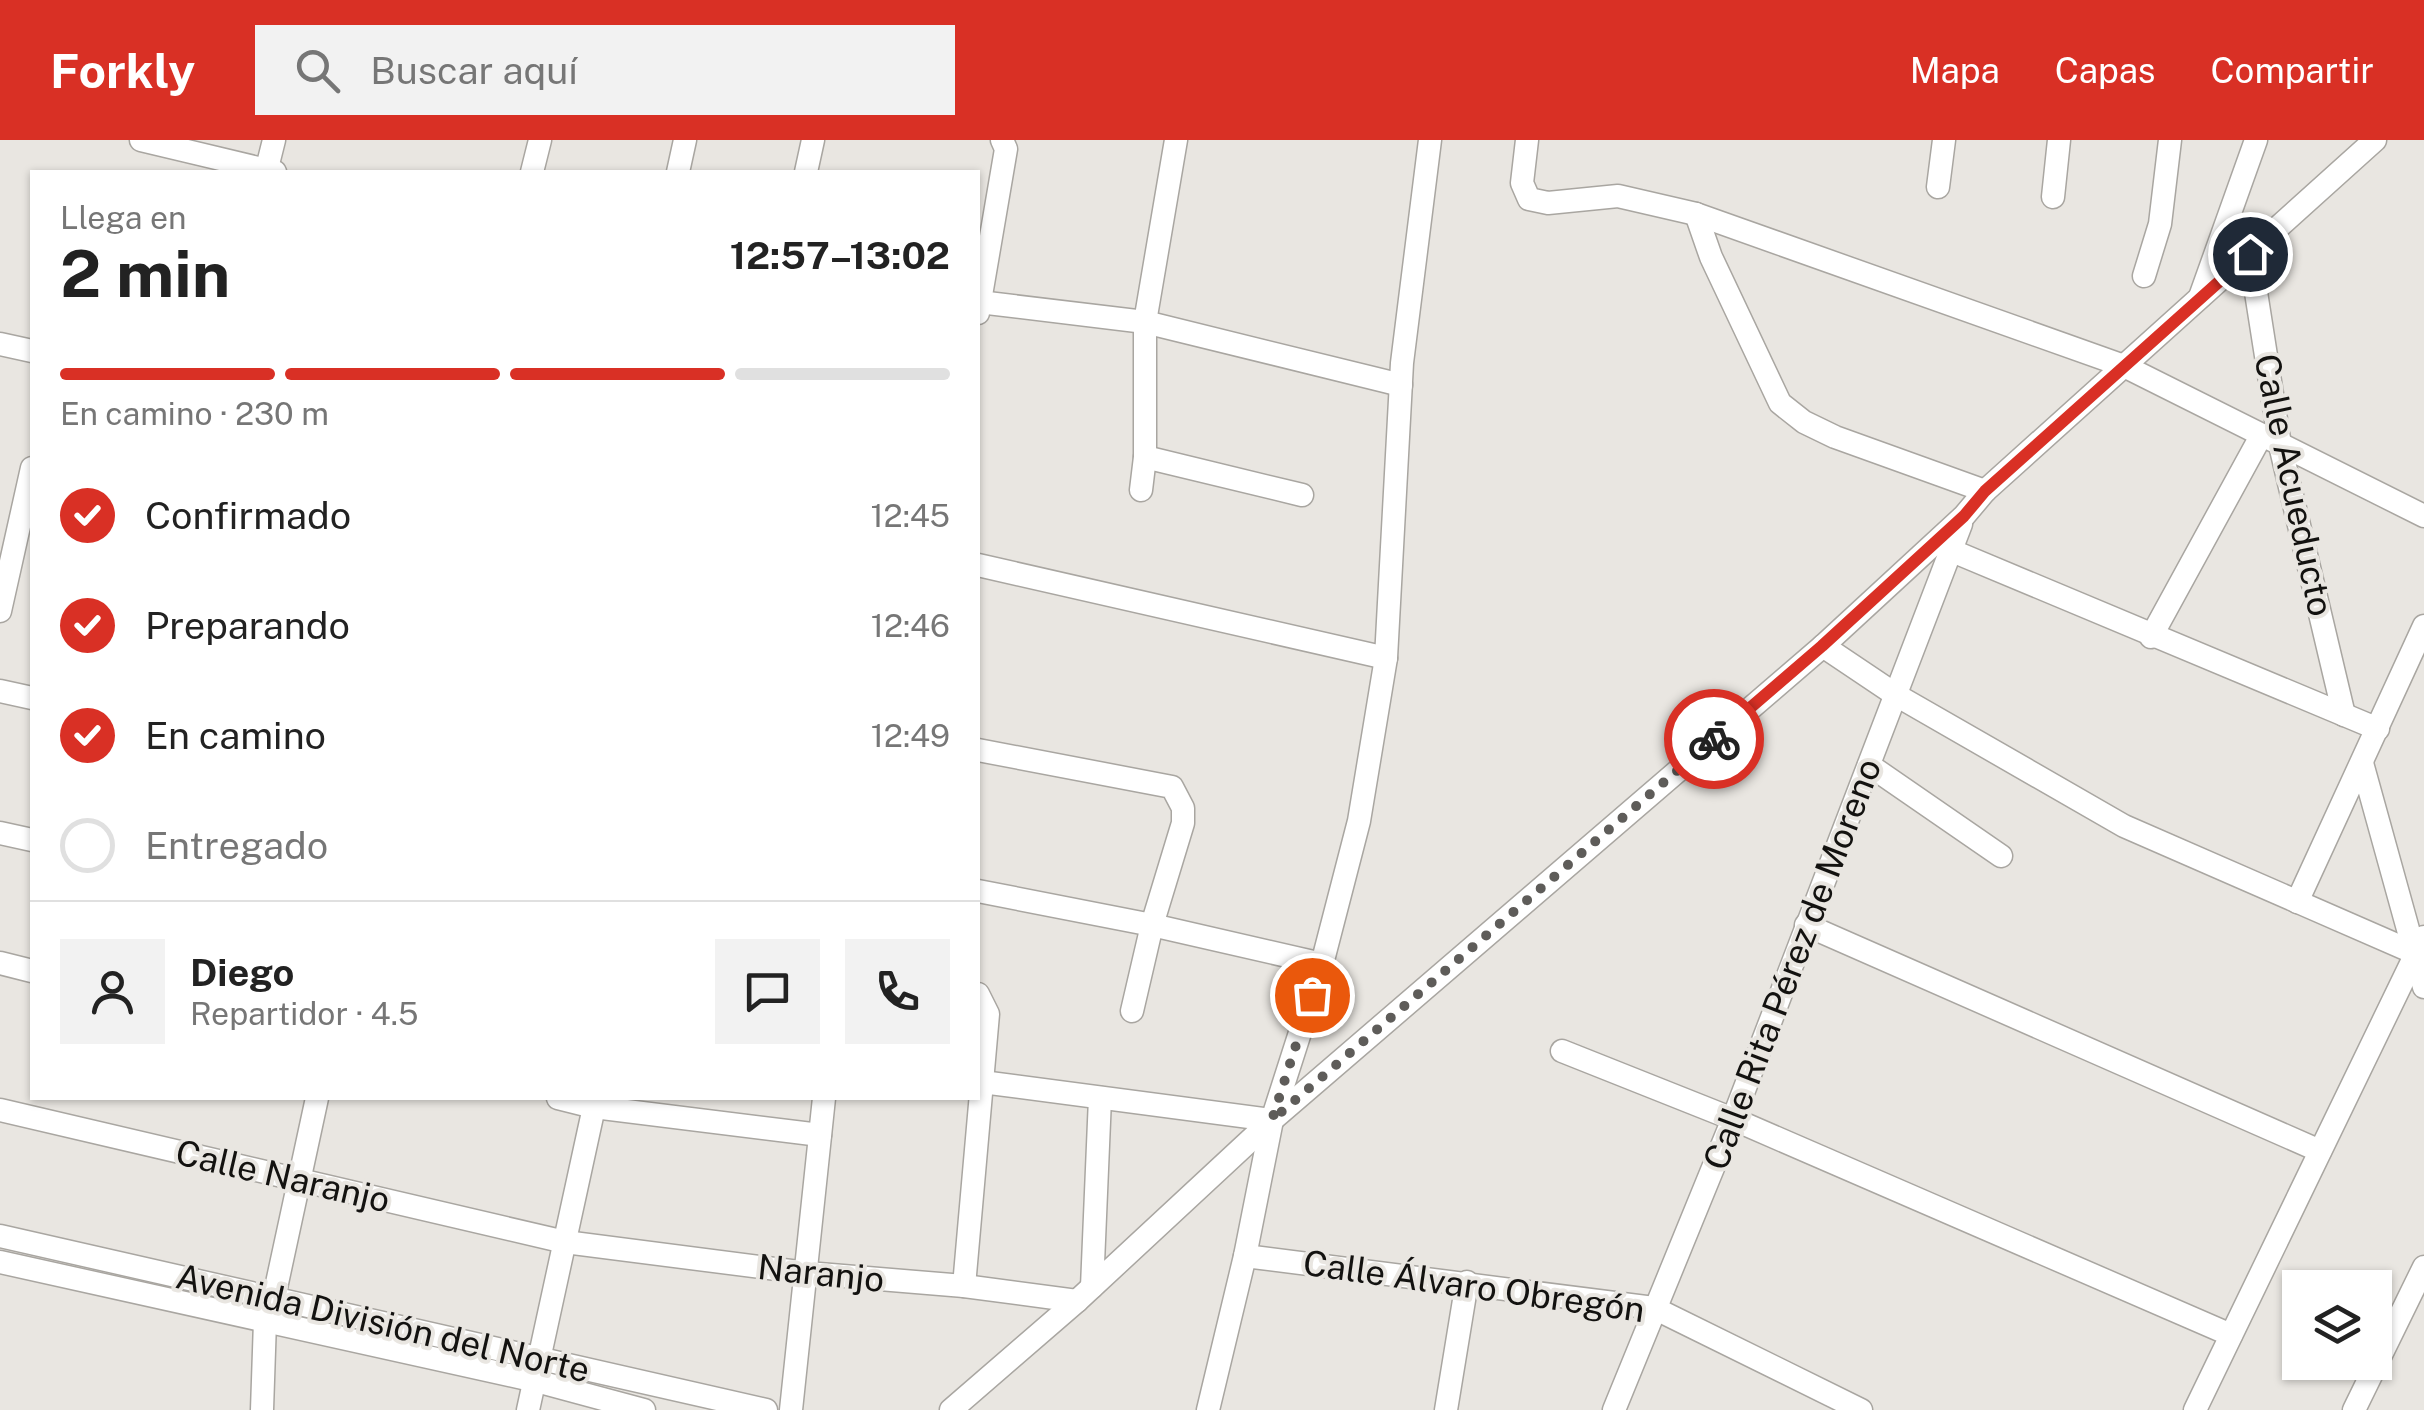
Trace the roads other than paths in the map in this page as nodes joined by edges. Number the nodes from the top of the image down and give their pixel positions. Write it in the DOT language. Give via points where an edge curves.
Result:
graph roads {
  1 [pos="140,140"];
  2 [pos="274,140"];
  3 [pos="540,140"];
  4 [pos="686,140"];
  5 [pos="813,140"];
  6 [pos="1002,140"];
  7 [pos="1176,140"];
  8 [pos="1430,140"];
  9 [pos="1528,140"];
  10 [pos="1944,140"];
  11 [pos="2060,140"];
  12 [pos="2170,140"];
  13 [pos="2256,140"];
  14 [pos="2375,140"];
  15 [pos="261,170"];
  16 [pos="269,170"];
  17 [pos="532,170"];
  18 [pos="678,170"];
  19 [pos="806,170"];
  20 [pos="1938,187"];
  21 [pos="2052,197"];
  22 [pos="1696,214"];
  23 [pos="2250,254"];
  24 [pos="2144,276"];
  25 [pos="980,296"];
  26 [pos="2198,300"];
  27 [pos="980,307"];
  28 [pos="1145,322"];
  29 [pos="0,344"];
  30 [pos="30,351"];
  31 [pos="2124,366"];
  32 [pos="1401,386"];
  33 [pos="2271,441"];
  34 [pos="1144,457"];
  35 [pos="30,477"];
  36 [pos="1141,490"];
  37 [pos="1985,491"];
  38 [pos="1302,494"];
  39 [pos="1964,516"];
  40 [pos="2424,516"];
  41 [pos="16,541"];
  42 [pos="1950,550"];
  43 [pos="980,565"];
  44 [pos="0,611"];
  45 [pos="2424,626"];
  46 [pos="2151,637"];
  47 [pos="1822,646"];
  48 [pos="1386,658"];
  49 [pos="0,691"];
  50 [pos="1896,695"];
  51 [pos="30,698"];
  52 [pos="2344,716"];
  53 [pos="2378,729"];
  54 [pos="980,750"];
  55 [pos="2362,763"];
  56 [pos="1868,764"];
  57 [pos="0,833"];
  58 [pos="30,840"];
  59 [pos="2001,856"];
  60 [pos="980,894"];
  61 [pos="2297,902"];
  62 [pos="1152,925"];
  63 [pos="1806,925"];
  64 [pos="2420,945"];
  65 [pos="0,963"];
  66 [pos="1322,964"];
  67 [pos="30,970"];
  68 [pos="2424,987"];
  69 [pos="980,998"];
  70 [pos="1132,1012"];
  71 [pos="1562,1051"];
  72 [pos="982,1082"];
  73 [pos="1100,1098"];
  74 [pos="317,1100"];
  75 [pos="824,1100"];
  76 [pos="596,1102"];
  77 [pos="0,1110"];
  78 [pos="1733,1119"];
  79 [pos="1272,1120"];
  80 [pos="820,1135"];
  81 [pos="2320,1151"];
  82 [pos="298,1178"];
  83 [pos="0,1236"];
  84 [pos="565,1242"];
  85 [pos="1245,1256"];
  86 [pos="0,1262"];
  87 [pos="2424,1267"];
  88 [pos="806,1273"];
  89 [pos="1467,1282"];
  90 [pos="964,1286"];
  91 [pos="1085,1294"];
  92 [pos="274,1297"];
  93 [pos="1654,1308"];
  94 [pos="266,1322"];
  95 [pos="2231,1335"];
  96 [pos="537,1370"];
  97 [pos="682,1401"];
  98 [pos="262,1410"];
  99 [pos="528,1410"];
  100 [pos="644,1410"];
  101 [pos="766,1410"];
  102 [pos="791,1410"];
  103 [pos="952,1410"];
  104 [pos="1208,1410"];
  105 [pos="1446,1410"];
  106 [pos="1614,1410"];
  107 [pos="1861,1410"];
  108 [pos="2195,1410"];
  109 [pos="2354,1410"];
  1 -- 15 [label="street"];
  2 -- 16 [label="street"];
  3 -- 17 [label="street"];
  4 -- 18 [label="street"];
  5 -- 19 [label="street"];
  6 -- 25 [label="street" via="1006,149"];
  7 -- 28 [label="street"];
  8 -- 32 [label="street"];
  9 -- 22 [label="street" via="1522,182 1528,199 1618,196"];
  10 -- 20 [label="street"];
  11 -- 21 [label="street"];
  12 -- 24 [label="street" via="2160,224"];
  13 -- 26 [label="street"];
  14 -- 23 [label="street"];
  22 -- 31 [label="street"];
  22 -- 37 [label="street" via="1780,403 1835,437"];
  23 -- 26 [label="street"];
  23 -- 33 [label="street, Calle Acueducto"];
  26 -- 31 [label="street"];
  27 -- 28 [label="street"];
  28 -- 32 [label="street"];
  28 -- 34 [label="street"];
  29 -- 30 [label="street"];
  31 -- 33 [label="street"];
  31 -- 37 [label="street"];
  32 -- 48 [label="street"];
  33 -- 40 [label="street"];
  33 -- 46 [label="street"];
  33 -- 52 [label="street, Calle Acueducto"];
  34 -- 36 [label="street"];
  34 -- 38 [label="street"];
  35 -- 41 [label="street"];
  37 -- 39 [label="street"];
  39 -- 42 [label="street, Calle Rita Pérez de Moreno"];
  39 -- 47 [label="street"];
  41 -- 44 [label="street"];
  42 -- 46 [label="street"];
  42 -- 50 [label="street, Calle Rita Pérez de Moreno"];
  43 -- 48 [label="street"];
  45 -- 53 [label="street"];
  46 -- 52 [label="street"];
  47 -- 50 [label="street"];
  47 -- 79 [label="street"];
  48 -- 66 [label="street" via="1359,821"];
  49 -- 51 [label="street"];
  50 -- 56 [label="street, Calle Rita Pérez de Moreno"];
  50 -- 61 [label="street" via="2124,826"];
  52 -- 53 [label="street"];
  53 -- 55 [label="street"];
  54 -- 62 [label="street" via="1172,786 1183,823"];
  55 -- 61 [label="street"];
  55 -- 64 [label="street"];
  56 -- 59 [label="street"];
  56 -- 63 [label="street, Calle Rita Pérez de Moreno"];
  57 -- 58 [label="street"];
  60 -- 62 [label="street"];
  61 -- 64 [label="street"];
  62 -- 66 [label="street"];
  62 -- 70 [label="street"];
  63 -- 78 [label="street, Calle Rita Pérez de Moreno"];
  63 -- 81 [label="street"];
  64 -- 68 [label="street"];
  64 -- 81 [label="street"];
  65 -- 67 [label="street"];
  66 -- 79 [label="street"];
  69 -- 72 [label="street" via="988,1014"];
  71 -- 78 [label="street"];
  72 -- 73 [label="street"];
  72 -- 90 [label="street"];
  73 -- 79 [label="street"];
  73 -- 91 [label="street"];
  74 -- 82 [label="street"];
  75 -- 80 [label="street"];
  76 -- 80 [label="street"];
  76 -- 84 [label="street"];
  77 -- 82 [label="street, Calle Naranjo"];
  78 -- 93 [label="street, Calle Rita Pérez de Moreno"];
  78 -- 95 [label="street"];
  79 -- 85 [label="street"];
  79 -- 91 [label="street"];
  80 -- 88 [label="street"];
  81 -- 95 [label="street"];
  82 -- 84 [label="street, Calle Naranjo"];
  82 -- 92 [label="street"];
  83 -- 92 [label="street, Avenida División del Norte"];
  84 -- 88 [label="street, Naranjo"];
  84 -- 96 [label="street"];
  85 -- 89 [label="street, Calle Álvaro Obregón"];
  85 -- 104 [label="street"];
  86 -- 94 [label="street, Avenida División del Norte"];
  87 -- 109 [label="street"];
  88 -- 90 [label="street, Naranjo"];
  88 -- 102 [label="street"];
  89 -- 93 [label="street, Calle Álvaro Obregón"];
  89 -- 105 [label="street"];
  90 -- 91 [label="street, Naranjo"];
  91 -- 103 [label="street"];
  92 -- 94 [label="street"];
  92 -- 96 [label="street, Avenida División del Norte"];
  93 -- 106 [label="street, Calle Rita Pérez de Moreno"];
  93 -- 107 [label="street, Calle Álvaro Obregón"];
  94 -- 96 [label="street, Avenida División del Norte"];
  94 -- 98 [label="street"];
  95 -- 108 [label="street"];
  96 -- 97 [label="street, Avenida División del Norte"];
  96 -- 99 [label="street"];
  96 -- 100 [label="street, Avenida División del Norte"];
  97 -- 101 [label="street, Avenida División del Norte"];
}
